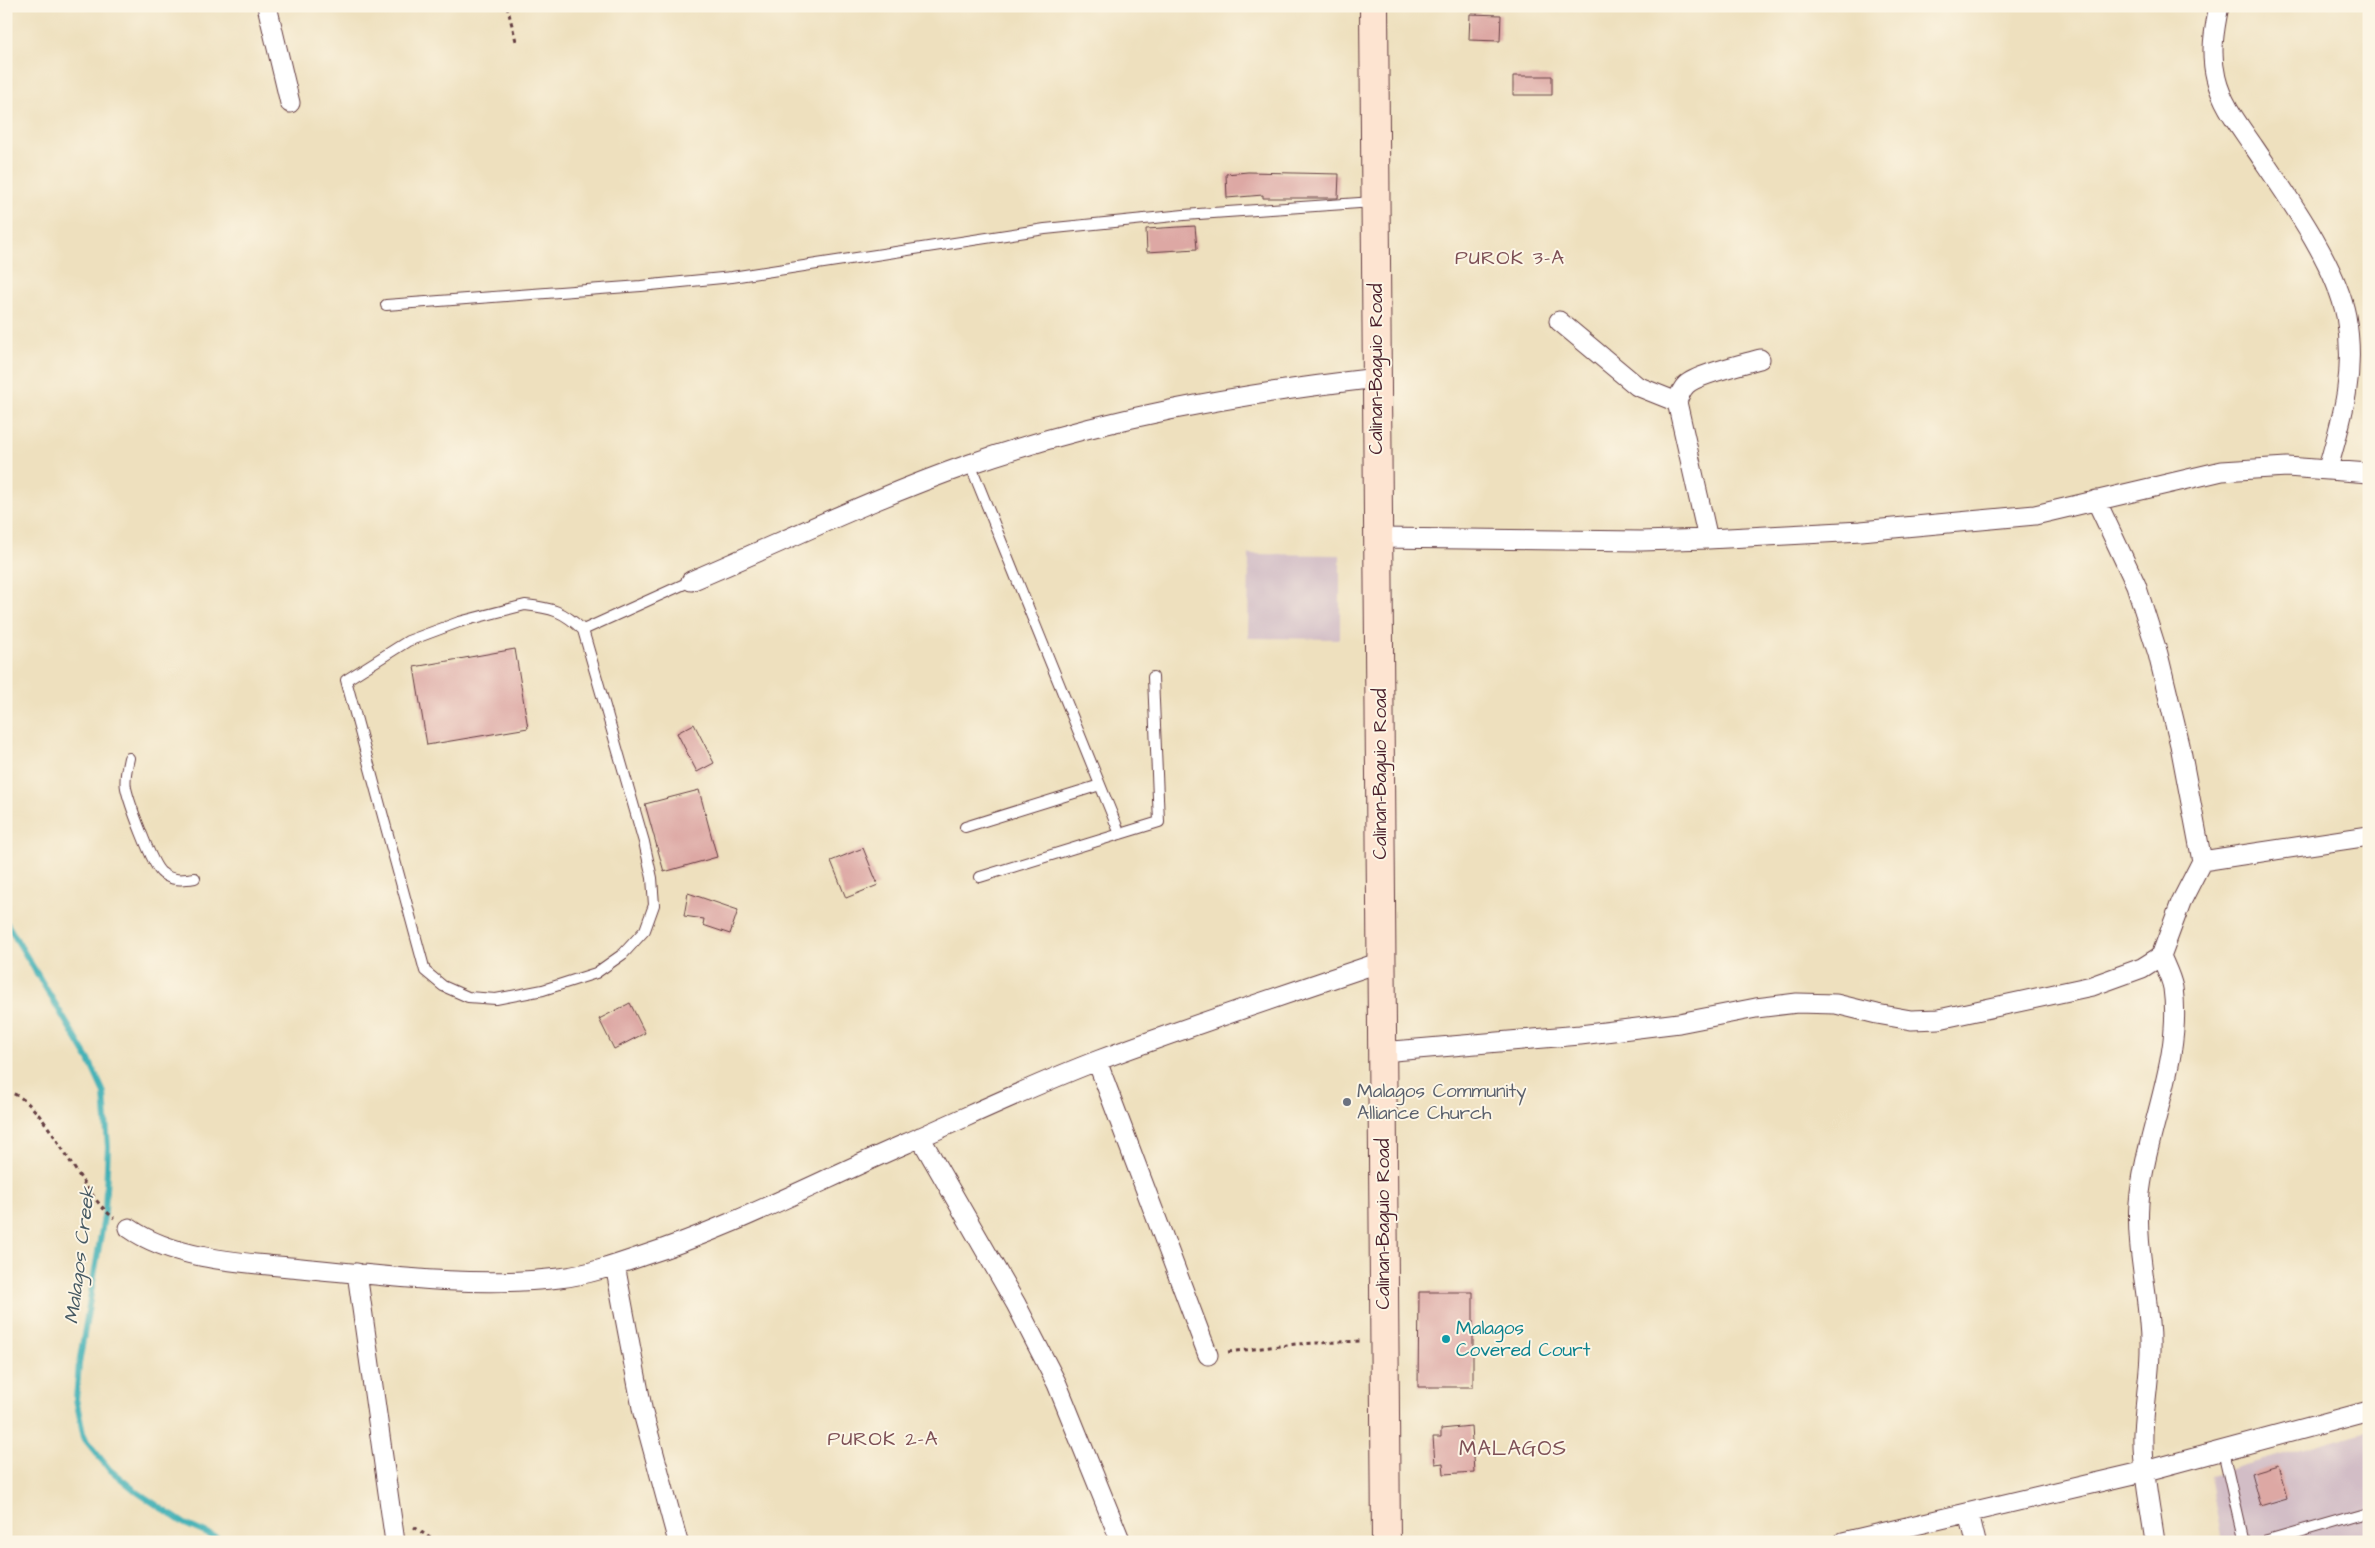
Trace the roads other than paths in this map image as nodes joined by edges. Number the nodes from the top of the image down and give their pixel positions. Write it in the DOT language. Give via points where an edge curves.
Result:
graph roads {
  1 [pos="267,6"];
  2 [pos="1374,6"];
  3 [pos="2219,6"];
  4 [pos="290,103"];
  5 [pos="1375,202"];
  6 [pos="386,305"];
  7 [pos="1559,321"];
  8 [pos="1760,359"];
  9 [pos="1377,378"];
  10 [pos="1677,402"];
  11 [pos="970,464"];
  12 [pos="2328,468"];
  13 [pos="2369,473"];
  14 [pos="2096,500"];
  15 [pos="1378,538"];
  16 [pos="1708,539"];
  17 [pos="691,581"];
  18 [pos="583,630"];
  19 [pos="1153,677"];
  20 [pos="129,758"];
  21 [pos="1100,786"];
  22 [pos="965,827"];
  23 [pos="1120,834"];
  24 [pos="2369,836"];
  25 [pos="2202,861"];
  26 [pos="980,877"];
  27 [pos="195,878"];
  28 [pos="2161,956"];
  29 [pos="1381,962"];
  30 [pos="1382,1052"];
  31 [pos="1097,1061"];
  32 [pos="920,1138"];
  33 [pos="129,1228"];
  34 [pos="615,1266"];
  35 [pos="357,1273"];
  36 [pos="1208,1355"];
  37 [pos="2369,1411"];
  38 [pos="2223,1451"];
  39 [pos="2146,1471"];
  40 [pos="2369,1512"];
  41 [pos="1970,1513"];
  42 [pos="395,1542"];
  43 [pos="678,1542"];
  44 [pos="1121,1542"];
  45 [pos="1386,1542"];
  46 [pos="1843,1542"];
  47 [pos="1976,1542"];
  48 [pos="2155,1542"];
  49 [pos="2244,1542"];
  50 [pos="2264,1542"];
  1 -- 4 [label="street"];
  2 -- 5 [label="main road, Calinan-Baguio Road"];
  3 -- 12 [label="street" via="2212,40 2216,77 2228,108 2300,217 2332,277 2345,314 2350,352 2349,386"];
  5 -- 6 [label="lane" via="1184,215 1045,229 668,284"];
  5 -- 9 [label="main road, Calinan-Baguio Road"];
  7 -- 10 [label="street" via="1637,386"];
  8 -- 10 [label="street" via="1692,381 1680,392"];
  9 -- 11 [label="street" via="1248,394 1184,406 1074,432"];
  9 -- 15 [label="main road, Calinan-Baguio Road"];
  10 -- 16 [label="street"];
  11 -- 17 [label="street"];
  11 -- 21 [label="lane"];
  12 -- 13 [label="street"];
  12 -- 14 [label="street" via="2222,471"];
  14 -- 16 [label="street" via="2035,515 1960,523"];
  14 -- 25 [label="street" via="2136,585 2158,654 2180,745"];
  15 -- 16 [label="street"];
  15 -- 29 [label="main road, Calinan-Baguio Road"];
  17 -- 18 [label="lane"];
  18 -- 18 [label="lane" via="568,615 545,607 525,605 458,622 408,641 346,680 425,971 443,986 468,997 496,999 542,990 596,973 623,954 645,930 654,905 644,842"];
  19 -- 23 [label="lane" via="1159,822"];
  20 -- 27 [label="lane" via="126,789 152,860 160,872 170,878"];
  21 -- 22 [label="lane"];
  21 -- 23 [label="lane"];
  23 -- 26 [label="lane"];
  24 -- 25 [label="street"];
  25 -- 28 [label="street" via="2181,902"];
  28 -- 30 [label="street" via="2142,968 2092,986 1939,1018 1911,1020 1836,1004 1797,1003 1629,1029"];
  28 -- 39 [label="street" via="2173,985 2176,1021 2146,1155 2139,1204 2141,1265 2150,1324 2150,1373 2143,1433"];
  29 -- 30 [label="main road, Calinan-Baguio Road"];
  29 -- 31 [label="street"];
  30 -- 45 [label="main road, Calinan-Baguio Road"];
  31 -- 32 [label="street"];
  31 -- 36 [label="street"];
  32 -- 34 [label="street" via="710,1232"];
  32 -- 44 [label="street" via="1016,1304 1057,1384"];
  33 -- 35 [label="street" via="146,1240 195,1254 256,1264"];
  34 -- 35 [label="street" via="561,1278 498,1282"];
  34 -- 43 [label="street" via="643,1413"];
  35 -- 42 [label="street"];
  37 -- 38 [label="street"];
  38 -- 39 [label="street"];
  38 -- 49 [label="lane"];
  39 -- 41 [label="street"];
  39 -- 48 [label="street"];
  40 -- 50 [label="lane"];
  41 -- 46 [label="street"];
  41 -- 47 [label="street"];
}
